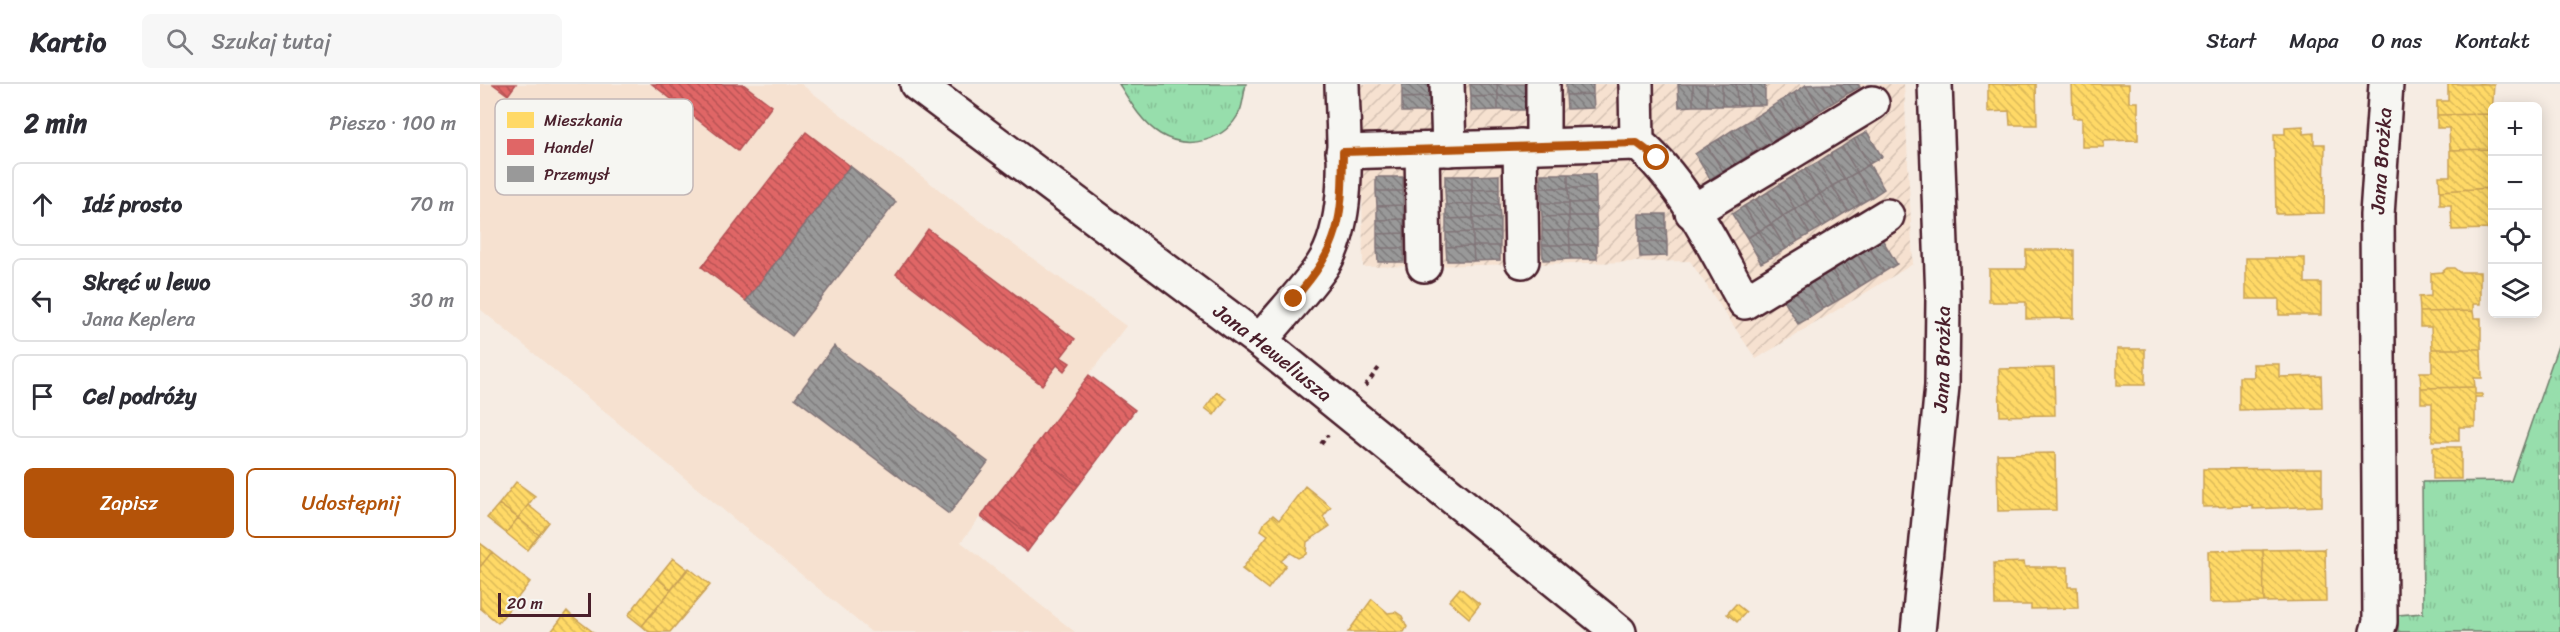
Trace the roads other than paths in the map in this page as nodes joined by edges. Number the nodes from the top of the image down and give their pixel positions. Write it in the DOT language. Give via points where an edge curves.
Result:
graph roads {
  1 [pos="917,84"];
  2 [pos="1342,84"];
  3 [pos="1447,84"];
  4 [pos="1543,84"];
  5 [pos="1636,84"];
  6 [pos="1935,84"];
  7 [pos="2386,84"];
  8 [pos="1872,103"];
  9 [pos="1637,143"];
  10 [pos="1532,146"];
  11 [pos="1435,149"];
  12 [pos="1343,152"];
  13 [pos="1692,212"];
  14 [pos="1887,216"];
  15 [pos="1522,261"];
  16 [pos="1424,265"];
  17 [pos="1260,341"];
  18 [pos="1619,632"];
  19 [pos="1918,632"];
  20 [pos="2377,632"];
  1 -- 17 [label="street, Jana Heweliusza"];
  2 -- 12 [label="street"];
  3 -- 11 [label="street"];
  4 -- 10 [label="street"];
  5 -- 9 [label="street"];
  6 -- 19 [label="street, Jana Brożka" via="1943,299 1942,386"];
  7 -- 20 [label="street, Jana Brożka" via="2377,215"];
  8 -- 13 [label="street"];
  9 -- 10 [label="street"];
  9 -- 13 [label="street" via="1657,158"];
  10 -- 11 [label="street"];
  10 -- 15 [label="street"];
  11 -- 12 [label="street"];
  11 -- 16 [label="street"];
  12 -- 17 [label="street" via="1337,230 1323,264"];
  13 -- 14 [label="street" via="1745,302"];
  17 -- 18 [label="street, Jana Heweliusza"];
}
